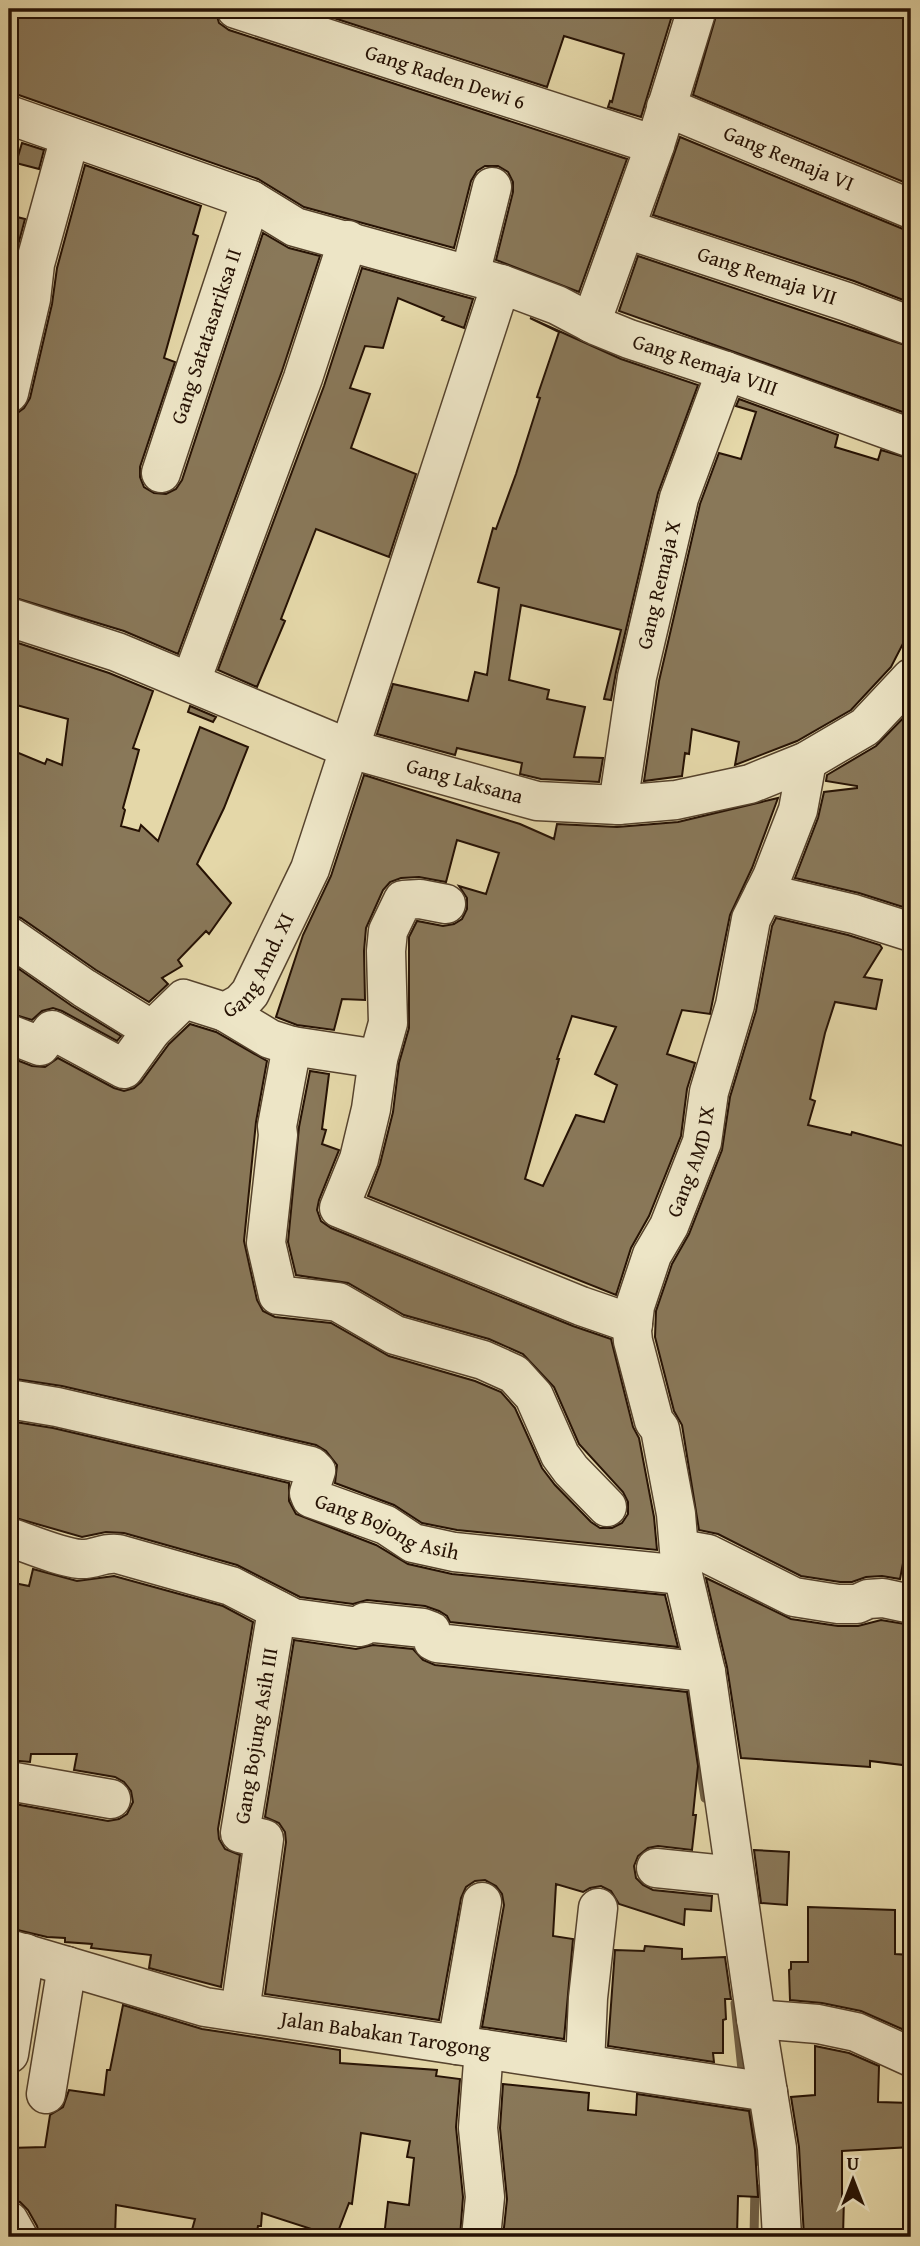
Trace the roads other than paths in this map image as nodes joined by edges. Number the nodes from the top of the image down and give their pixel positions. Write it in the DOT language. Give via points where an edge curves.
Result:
graph roads {
  1 [pos="236,9"];
  2 [pos="697,9"];
  3 [pos="666,107"];
  4 [pos="9,115"];
  5 [pos="71,137"];
  6 [pos="654,145"];
  7 [pos="492,187"];
  8 [pos="251,200"];
  9 [pos="911,209"];
  10 [pos="626,226"];
  11 [pos="348,240"];
  12 [pos="486,279"];
  13 [pos="591,323"];
  14 [pos="911,326"];
  15 [pos="726,371"];
  16 [pos="9,393"];
  17 [pos="911,438"];
  18 [pos="161,473"];
  19 [pos="9,617"];
  20 [pos="911,678"];
  21 [pos="191,681"];
  22 [pos="350,749"];
  23 [pos="807,761"];
  24 [pos="618,805"];
  25 [pos="764,893"];
  26 [pos="446,904"];
  27 [pos="911,932"];
  28 [pos="9,936"];
  29 [pos="225,1012"];
  30 [pos="152,1030"];
  31 [pos="9,1034"];
  32 [pos="292,1046"];
  33 [pos="378,1059"];
  34 [pos="633,1324"];
  35 [pos="9,1399"];
  36 [pos="607,1507"];
  37 [pos="9,1537"];
  38 [pos="675,1566"];
  39 [pos="911,1604"];
  40 [pos="277,1610"];
  41 [pos="706,1672"];
  42 [pos="9,1781"];
  43 [pos="111,1799"];
  44 [pos="656,1868"];
  45 [pos="735,1877"];
  46 [pos="482,1902"];
  47 [pos="598,1908"];
  48 [pos="17,1951"];
  49 [pos="67,1966"];
  50 [pos="240,2012"];
  51 [pos="755,2020"];
  52 [pos="471,2047"];
  53 [pos="9,2054"];
  54 [pos="911,2057"];
  55 [pos="585,2064"];
  56 [pos="768,2092"];
  57 [pos="46,2094"];
  58 [pos="9,2221"];
  59 [pos="18,2237"];
  60 [pos="481,2237"];
  61 [pos="782,2237"];
  1 -- 6 [label="street, Gang Raden Dewi 6"];
  2 -- 3 [label="street"];
  3 -- 6 [label="street"];
  3 -- 9 [label="street, Gang Remaja VI"];
  4 -- 5 [label="street, Gang Remaja VIII"];
  5 -- 8 [label="street, Gang Remaja VIII"];
  5 -- 16 [label="street" via="35,264"];
  6 -- 10 [label="street"];
  7 -- 12 [label="street, Gang Amd. XI"];
  8 -- 11 [label="street, Gang Remaja VIII" via="295,227"];
  8 -- 18 [label="street, Gang Satatasariksa II"];
  10 -- 13 [label="street"];
  10 -- 14 [label="street, Gang Remaja VII"];
  11 -- 12 [label="street, Gang Remaja VIII"];
  11 -- 21 [label="street" via="303,378"];
  12 -- 13 [label="street, Gang Remaja VIII" via="557,304"];
  12 -- 22 [label="street, Gang Amd. XI"];
  13 -- 15 [label="street, Gang Remaja VIII"];
  15 -- 17 [label="street, Gang Remaja VIII"];
  15 -- 24 [label="street, Gang Remaja X" via="679,498 637,677"];
  19 -- 21 [label="street, Gang Laksana"];
  20 -- 23 [label="street, Gang Laksana" via="865,727"];
  21 -- 22 [label="street, Gang Laksana"];
  22 -- 24 [label="street, Gang Laksana" via="537,801"];
  22 -- 29 [label="street, Gang Amd. XI" via="310,869 260,975 241,1003"];
  23 -- 24 [label="street, Gang Laksana" via="750,784 676,800"];
  23 -- 25 [label="street, Gang AMD IX" via="798,810"];
  25 -- 27 [label="street"];
  25 -- 34 [label="street, Gang AMD IX" via="751,919 735,1004 709,1092 702,1142 641,1284"];
  26 -- 33 [label="street" via="403,900 388,932 388,1023"];
  28 -- 30 [label="street"];
  29 -- 30 [label="street, Gang Amd. XI" via="184,999"];
  29 -- 32 [label="street" via="270,1039"];
  30 -- 31 [label="street" via="124,1069 52,1030 40,1046"];
  32 -- 33 [label="street"];
  32 -- 36 [label="street" via="277,1126 266,1242 278,1295 338,1302 395,1335 483,1360 513,1374 534,1396 571,1470"];
  33 -- 34 [label="street" via="359,1159 340,1208"];
  34 -- 38 [label="street, Gang AMD IX" via="636,1354 660,1429 676,1514"];
  35 -- 38 [label="street, Gang Bojong Asih" via="57,1406 311,1466 316,1471 311,1498 386,1525 413,1544 454,1552"];
  37 -- 40 [label="street" via="78,1559 104,1552 118,1554 232,1586"];
  38 -- 39 [label="street" via="708,1554 794,1597 838,1604 883,1598"];
  38 -- 41 [label="street"];
  40 -- 41 [label="street" via="293,1618 359,1627 374,1622 423,1628 437,1643"];
  40 -- 50 [label="street, Gang Bojung Asih III" via="240,1833 264,1839"];
  41 -- 45 [label="street"];
  42 -- 43 [label="street"];
  44 -- 45 [label="street"];
  45 -- 51 [label="street"];
  46 -- 52 [label="street"];
  47 -- 55 [label="street"];
  48 -- 49 [label="street, Jalan Babakan Tarogong"];
  48 -- 53 [label="street"];
  49 -- 50 [label="street, Jalan Babakan Tarogong" via="205,2007"];
  49 -- 57 [label="street"];
  50 -- 52 [label="street, Jalan Babakan Tarogong"];
  51 -- 54 [label="street" via="856,2032"];
  51 -- 56 [label="street"];
  52 -- 55 [label="street, Jalan Babakan Tarogong"];
  52 -- 60 [label="street" via="485,2197"];
  55 -- 56 [label="street, Jalan Babakan Tarogong"];
  56 -- 61 [label="street" via="777,2148"];
  58 -- 59 [label="street"];
}
